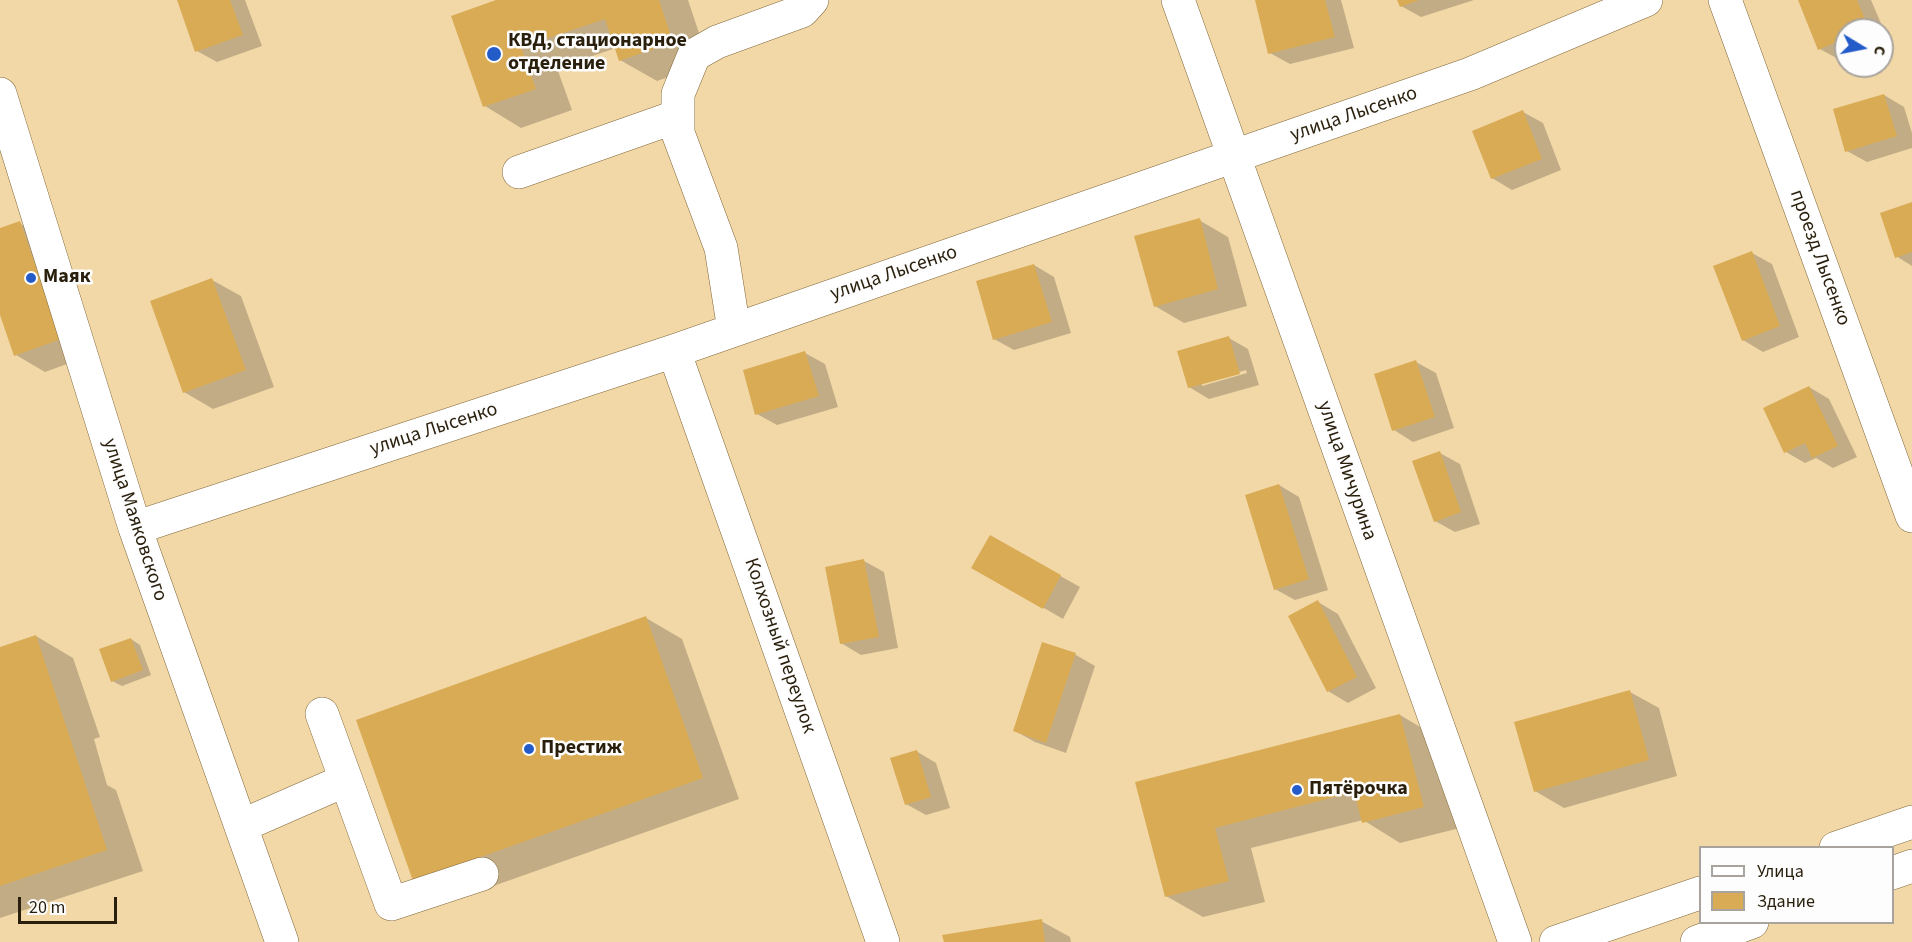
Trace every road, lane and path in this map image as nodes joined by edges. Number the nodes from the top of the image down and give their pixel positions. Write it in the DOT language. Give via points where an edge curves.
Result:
graph roads {
  1 [pos="812,0"];
  2 [pos="1178,0"];
  3 [pos="1646,0"];
  4 [pos="1725,0"];
  5 [pos="0,94"];
  6 [pos="678,116"];
  7 [pos="1235,156"];
  8 [pos="519,172"];
  9 [pos="735,330"];
  10 [pos="674,351"];
  11 [pos="1912,516"];
  12 [pos="135,528"];
  13 [pos="322,714"];
  14 [pos="346,780"];
  15 [pos="1912,822"];
  16 [pos="241,826"];
  17 [pos="1842,846"];
  18 [pos="1912,866"];
  19 [pos="1894,873"];
  20 [pos="482,874"];
  21 [pos="1699,894"];
  22 [pos="1746,924"];
  23 [pos="282,942"];
  24 [pos="883,942"];
  25 [pos="1515,942"];
  26 [pos="1556,942"];
  27 [pos="1697,942"];
  1 -- 6 [label="main road" via="802,11 717,42 694,55 678,94"];
  2 -- 7 [label="main road, улица Мичурина"];
  3 -- 7 [label="main road, улица Лысенко" via="1470,74"];
  4 -- 11 [label="main road, проезд Лысенко"];
  5 -- 12 [label="main road, улица Маяковского"];
  6 -- 8 [label="main road"];
  6 -- 9 [label="main road" via="678,133 721,248"];
  7 -- 9 [label="main road, улица Лысенко"];
  7 -- 25 [label="main road, улица Мичурина"];
  9 -- 10 [label="main road, улица Лысенко"];
  10 -- 12 [label="main road, улица Лысенко"];
  10 -- 24 [label="main road, Колхозный переулок"];
  12 -- 16 [label="main road, улица Маяковского"];
  13 -- 14 [label="main road"];
  14 -- 16 [label="main road"];
  14 -- 20 [label="main road" via="390,904"];
  15 -- 17 [label="main road"];
  16 -- 23 [label="main road, улица Маяковского"];
  18 -- 19 [label="main road"];
  21 -- 26 [label="main road"];
  22 -- 27 [label="main road"];
}
